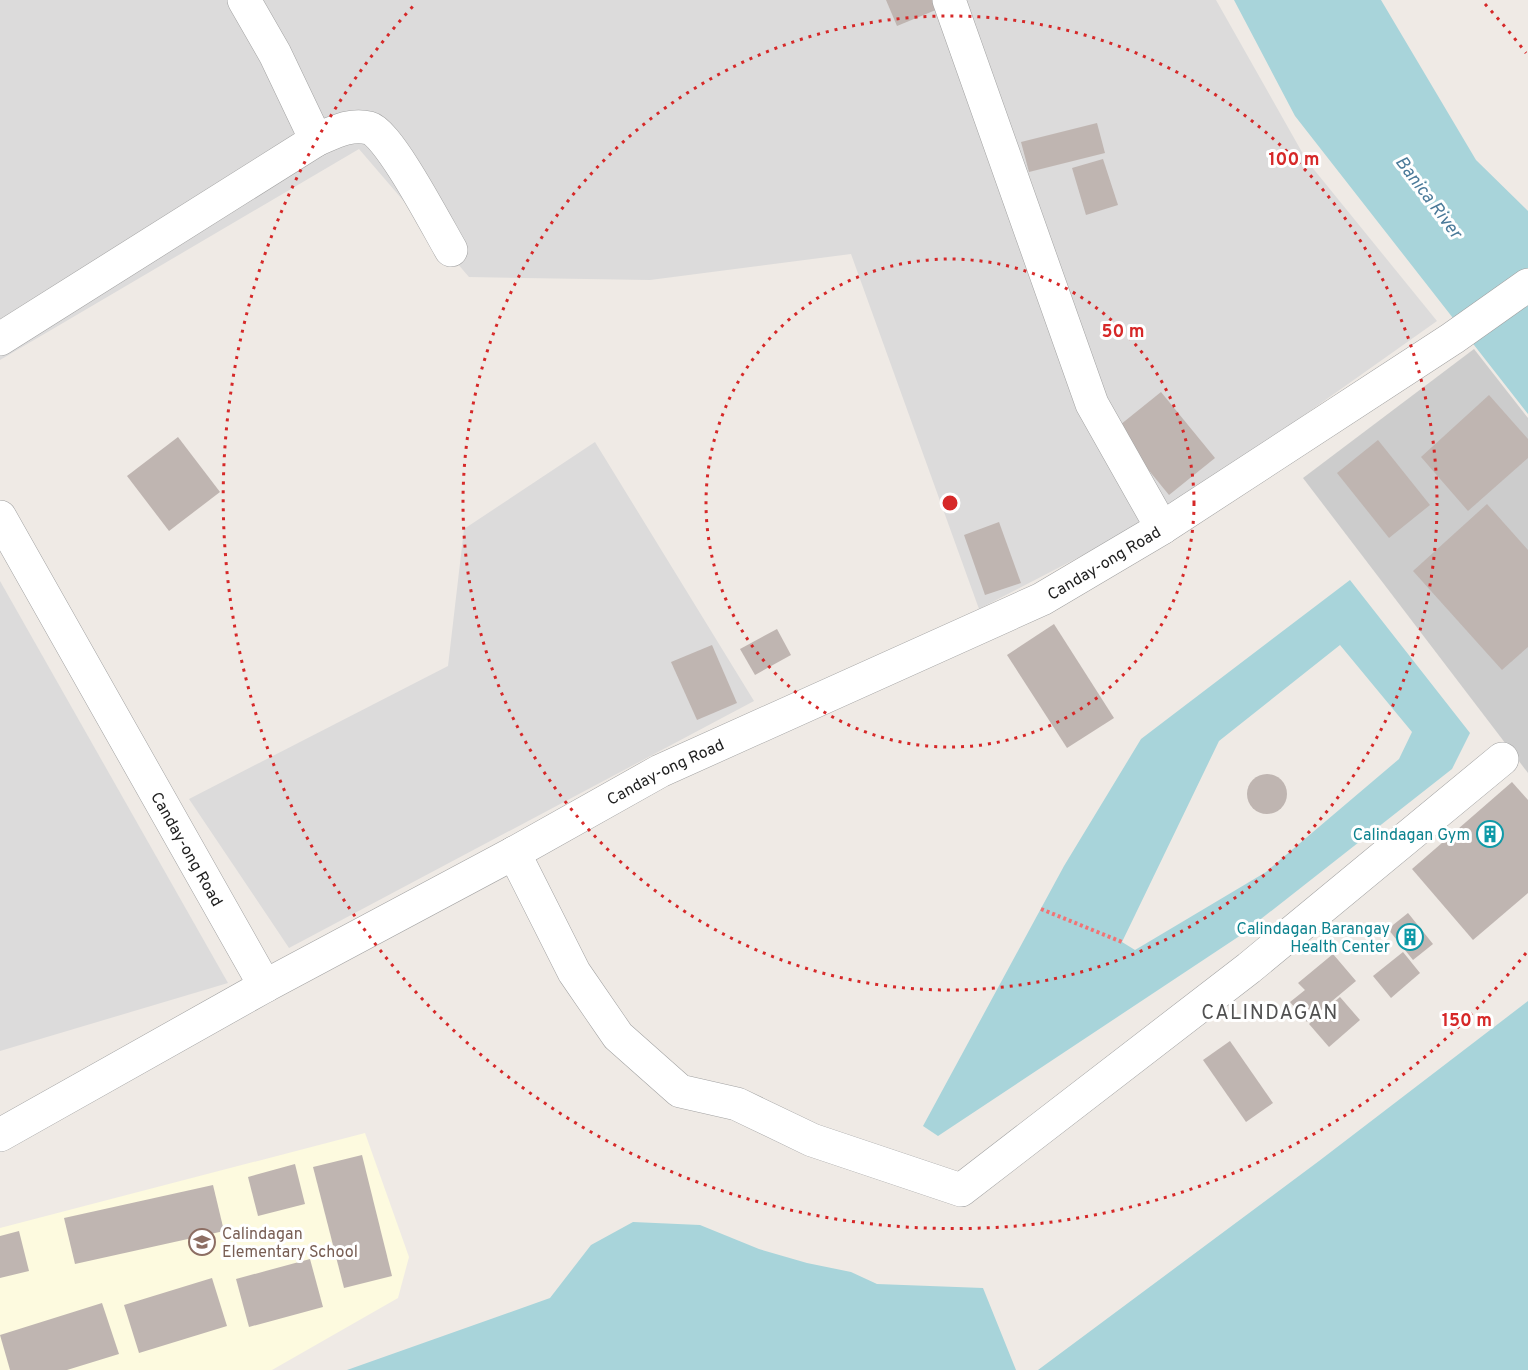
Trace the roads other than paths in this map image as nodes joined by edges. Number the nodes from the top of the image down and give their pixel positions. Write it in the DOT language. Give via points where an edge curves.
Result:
graph roads {
  1 [pos="244,0"];
  2 [pos="949,0"];
  3 [pos="316,140"];
  4 [pos="451,250"];
  5 [pos="1528,285"];
  6 [pos="0,339"];
  7 [pos="0,518"];
  8 [pos="1162,528"];
  9 [pos="1502,759"];
  10 [pos="514,853"];
  11 [pos="265,986"];
  12 [pos="0,1135"];
  1 -- 3 [label="street"];
  2 -- 8 [label="street" via="1092,404"];
  3 -- 4 [label="street" via="346,127 370,128 388,144"];
  3 -- 6 [label="street"];
  5 -- 8 [label="street, Canday-ong Road"];
  7 -- 11 [label="street, Canday-ong Road"];
  8 -- 10 [label="street, Canday-ong Road" via="1042,599 660,771"];
  9 -- 10 [label="street" via="1249,968 961,1190 812,1140 737,1104 680,1091 618,1036 574,972"];
  10 -- 11 [label="street, Canday-ong Road"];
  11 -- 12 [label="street"];
}
